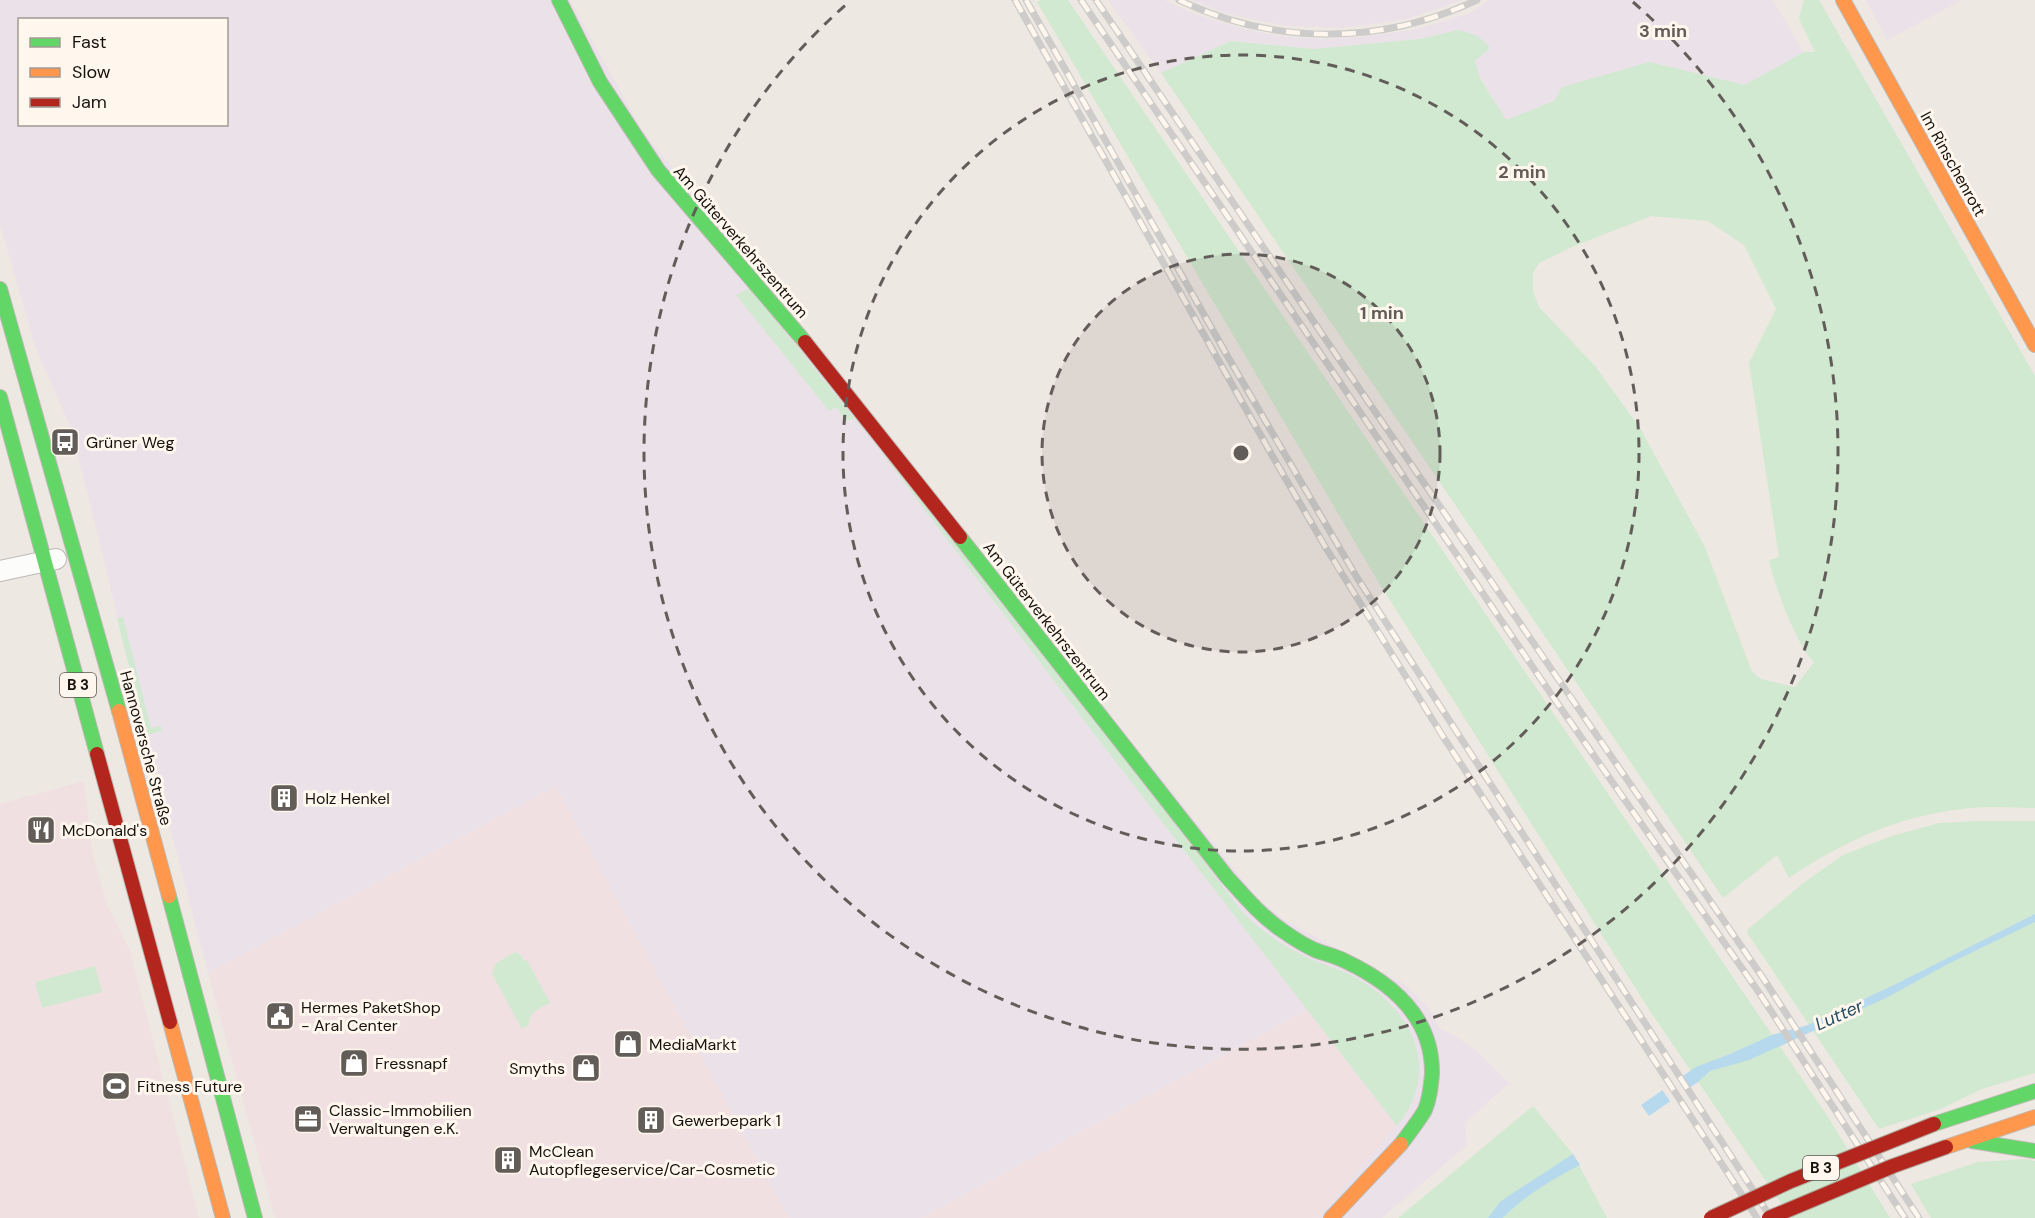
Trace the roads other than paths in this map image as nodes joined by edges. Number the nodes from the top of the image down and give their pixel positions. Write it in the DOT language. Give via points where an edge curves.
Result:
graph roads {
  1 [pos="559,0"];
  2 [pos="1843,0"];
  3 [pos="0,289"];
  4 [pos="2035,345"];
  5 [pos="0,397"];
  6 [pos="75,551"];
  7 [pos="43,557"];
  8 [pos="0,563"];
  9 [pos="0,571"];
  10 [pos="2035,1091"];
  11 [pos="2035,1118"];
  12 [pos="1964,1140"];
  13 [pos="2035,1151"];
  14 [pos="223,1218"];
  15 [pos="255,1218"];
  16 [pos="1331,1218"];
  17 [pos="1711,1218"];
  18 [pos="1769,1218"];
  1 -- 16 [label="main road, Am Güterverkehrszentrum" via="600,82 658,170 822,362 1227,877 1258,912 1284,932 1376,978 1406,1003 1419,1020 1432,1061 1431,1091 1425,1109 1401,1143"];
  2 -- 4 [label="main road, Im Rinschenrott"];
  3 -- 6 [label="main road, Hannoversche Straße / B 3"];
  5 -- 7 [label="main road, B 3"];
  6 -- 7 [label="street"];
  6 -- 15 [label="main road, Hannoversche Straße / B 3"];
  7 -- 8 [label="street"];
  7 -- 9 [label="street"];
  7 -- 14 [label="main road, B 3"];
  10 -- 17 [label="main road, B 3, bridge" via="1934,1124 1791,1180"];
  11 -- 12 [label="main road, B 3"];
  12 -- 13 [label="main road"];
  12 -- 18 [label="main road, B 3, bridge"];
}
